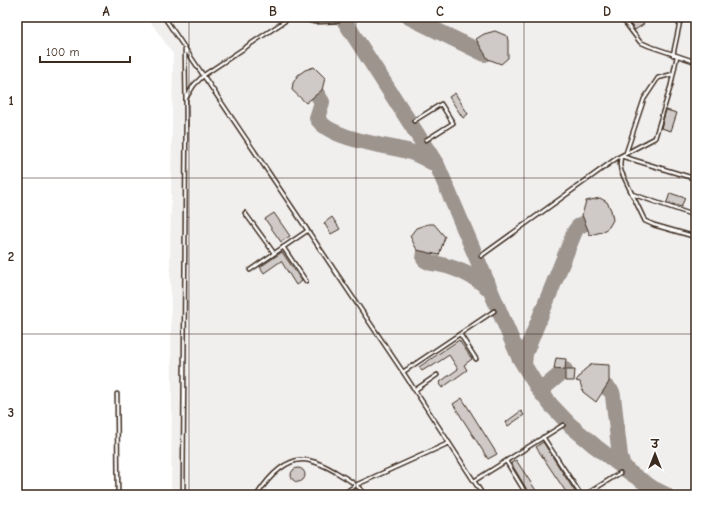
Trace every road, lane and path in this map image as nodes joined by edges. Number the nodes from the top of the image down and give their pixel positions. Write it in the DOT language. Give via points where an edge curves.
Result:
graph roads {
  1 [pos="164,17"];
  2 [pos="291,17"];
  3 [pos="298,17"];
  4 [pos="621,17"];
  5 [pos="681,17"];
  6 [pos="338,21"];
  7 [pos="184,48"];
  8 [pos="673,55"];
  9 [pos="677,56"];
  10 [pos="696,62"];
  11 [pos="673,74"];
  12 [pos="204,75"];
  13 [pos="186,99"];
  14 [pos="414,121"];
  15 [pos="426,140"];
  16 [pos="626,153"];
  17 [pos="621,156"];
  18 [pos="696,179"];
  19 [pos="632,193"];
  20 [pos="245,213"];
  21 [pos="696,216"];
  22 [pos="307,231"];
  23 [pos="696,237"];
  24 [pos="282,247"];
  25 [pos="274,253"];
  26 [pos="481,256"];
  27 [pos="250,270"];
  28 [pos="306,281"];
  29 [pos="494,311"];
  30 [pos="460,334"];
  31 [pos="476,359"];
  32 [pos="403,372"];
  33 [pos="437,375"];
  34 [pos="415,390"];
  35 [pos="117,394"];
  36 [pos="563,424"];
  37 [pos="543,437"];
  38 [pos="449,443"];
  39 [pos="506,461"];
  40 [pos="620,473"];
  41 [pos="474,481"];
  42 [pos="356,485"];
  43 [pos="118,495"];
  44 [pos="183,495"];
  45 [pos="257,495"];
  46 [pos="342,495"];
  47 [pos="366,495"];
  48 [pos="483,495"];
  49 [pos="527,495"];
  50 [pos="581,495"];
  51 [pos="585,495"];
  1 -- 7 [label="lane"];
  2 -- 12 [label="lane"];
  3 -- 6 [label="lane" via="314,22"];
  4 -- 8 [label="lane" via="640,42"];
  5 -- 8 [label="lane"];
  7 -- 12 [label="lane"];
  7 -- 13 [label="lane"];
  8 -- 9 [label="lane"];
  9 -- 10 [label="lane"];
  9 -- 11 [label="lane"];
  11 -- 16 [label="lane" via="658,78 644,99"];
  11 -- 16 [label="lane" via="654,138"];
  12 -- 13 [label="lane"];
  12 -- 22 [label="lane"];
  13 -- 44 [label="lane"];
  14 -- 15 [label="lane" via="441,104 453,123"];
  16 -- 17 [label="lane"];
  17 -- 18 [label="lane"];
  17 -- 19 [label="lane" via="621,171"];
  17 -- 26 [label="lane"];
  19 -- 21 [label="lane"];
  19 -- 23 [label="lane" via="645,221"];
  20 -- 25 [label="lane"];
  22 -- 24 [label="lane"];
  22 -- 32 [label="lane"];
  24 -- 25 [label="lane"];
  24 -- 28 [label="lane"];
  25 -- 27 [label="lane"];
  29 -- 30 [label="lane"];
  30 -- 31 [label="lane"];
  30 -- 32 [label="lane"];
  32 -- 34 [label="lane"];
  33 -- 34 [label="lane"];
  34 -- 38 [label="lane"];
  35 -- 43 [label="lane"];
  36 -- 37 [label="lane"];
  37 -- 39 [label="lane"];
  37 -- 50 [label="lane"];
  38 -- 41 [label="lane"];
  38 -- 42 [label="lane"];
  39 -- 41 [label="lane"];
  39 -- 49 [label="lane"];
  40 -- 51 [label="lane"];
  41 -- 48 [label="lane"];
  42 -- 45 [label="lane" via="326,467 311,460 301,459 289,463 278,471"];
  42 -- 46 [label="lane"];
  42 -- 47 [label="lane"];
}
